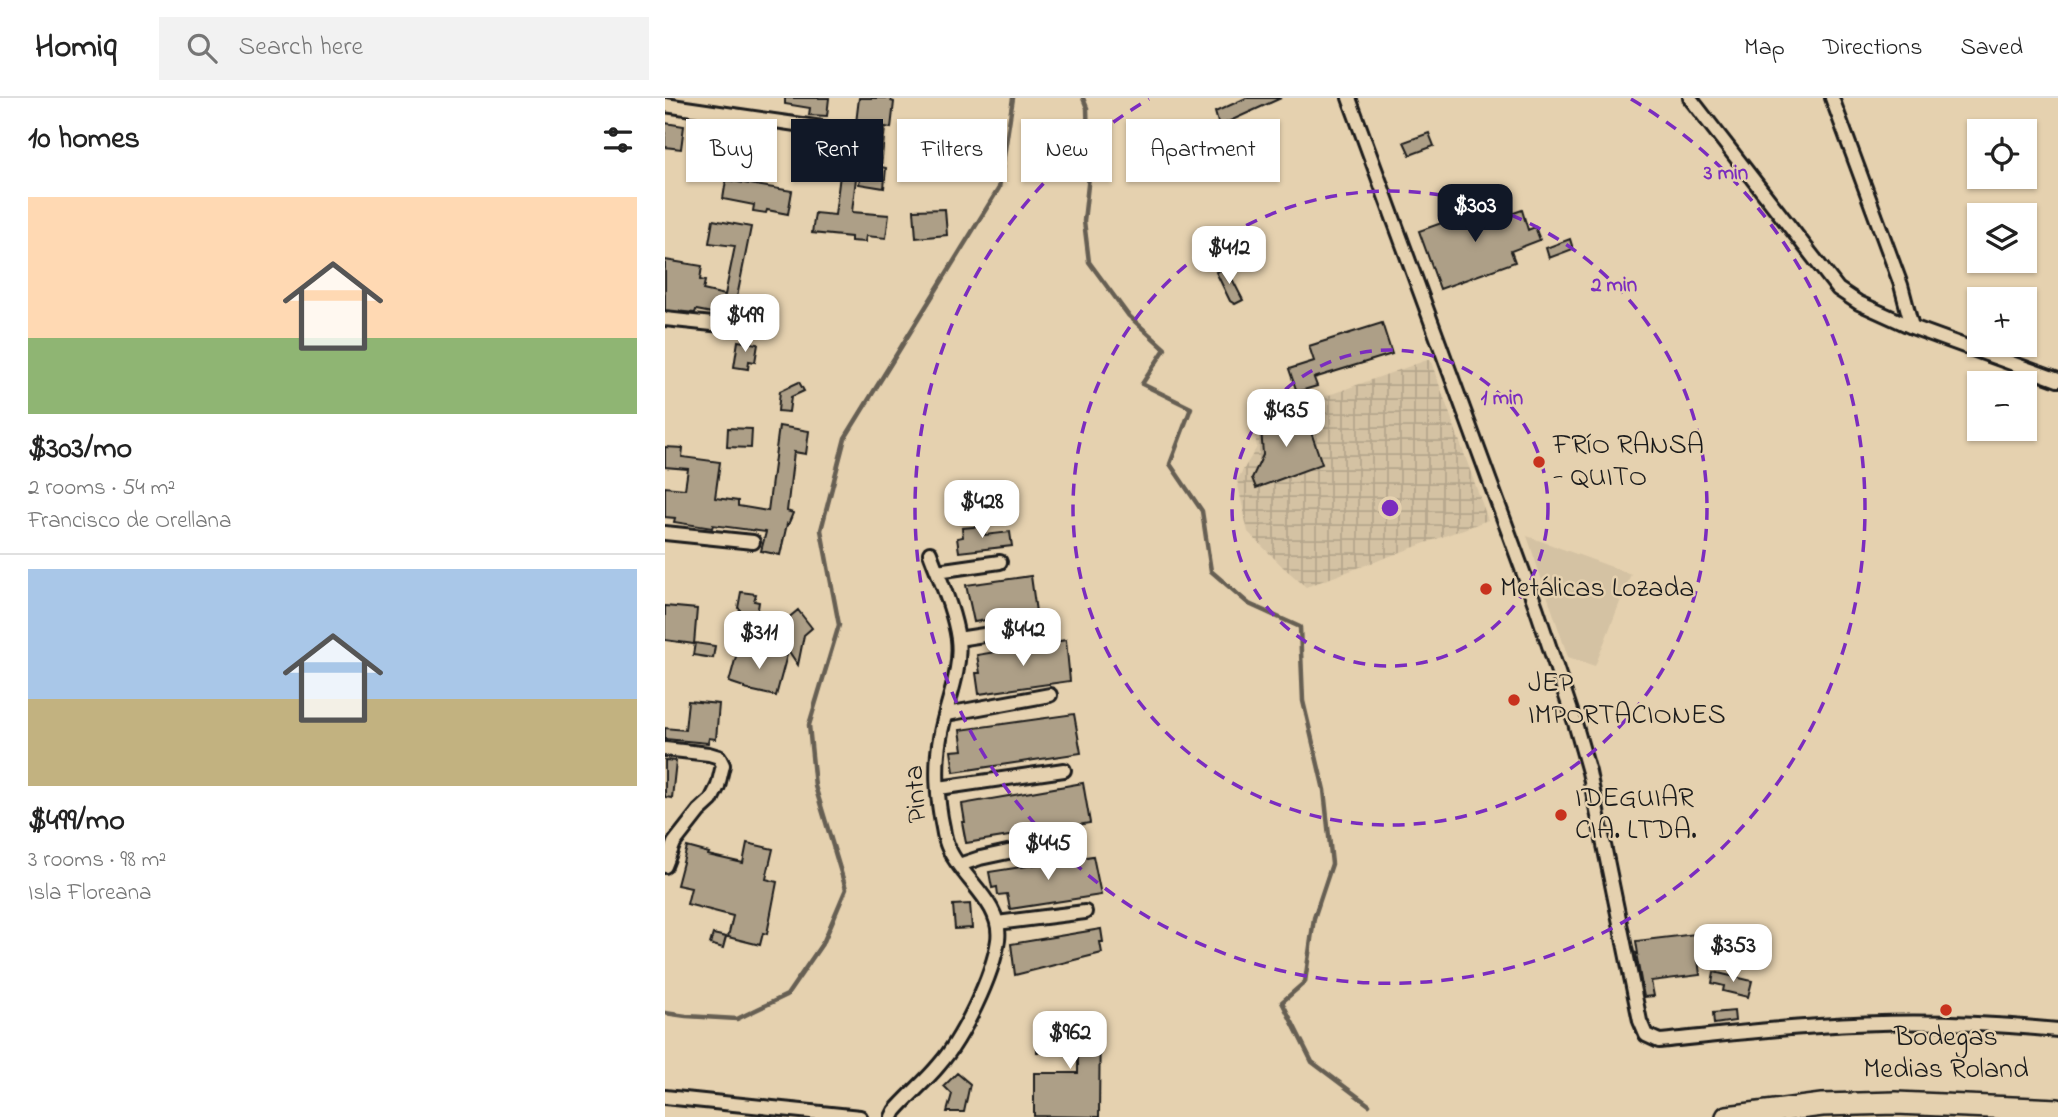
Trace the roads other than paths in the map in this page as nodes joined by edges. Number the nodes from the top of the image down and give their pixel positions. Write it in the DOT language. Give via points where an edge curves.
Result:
graph roads {
  1 [pos="1349,98"];
  2 [pos="1690,98"];
  3 [pos="1832,98"];
  4 [pos="665,105"];
  5 [pos="791,123"];
  6 [pos="665,319"];
  7 [pos="741,327"];
  8 [pos="1912,327"];
  9 [pos="2058,380"];
  10 [pos="665,533"];
  11 [pos="753,542"];
  12 [pos="930,553"];
  13 [pos="1000,562"];
  14 [pos="937,571"];
  15 [pos="1041,626"];
  16 [pos="958,639"];
  17 [pos="1050,695"];
  18 [pos="947,714"];
  19 [pos="665,749"];
  20 [pos="1065,770"];
  21 [pos="939,788"];
  22 [pos="1068,838"];
  23 [pos="959,865"];
  24 [pos="665,866"];
  25 [pos="1085,912"];
  26 [pos="997,923"];
  27 [pos="2058,1030"];
  28 [pos="665,1097"];
  29 [pos="2058,1111"];
  30 [pos="860,1117"];
  31 [pos="892,1117"];
  32 [pos="1727,1117"];
  1 -- 27 [label="street" via="1575,723 1646,1035 1660,1041 1893,1023"];
  2 -- 8 [label="street" via="1838,289"];
  3 -- 8 [label="street"];
  4 -- 5 [label="street"];
  6 -- 7 [label="street"];
  8 -- 9 [label="street"];
  10 -- 11 [label="street"];
  12 -- 14 [label="street, Pinta"];
  13 -- 14 [label="street"];
  14 -- 16 [label="street, Pinta"];
  15 -- 16 [label="street"];
  16 -- 18 [label="street, Pinta" via="956,678"];
  17 -- 18 [label="street"];
  18 -- 21 [label="street, Pinta" via="940,737"];
  19 -- 24 [label="street" via="709,754 719,757 723,765 711,800 684,828"];
  20 -- 21 [label="street"];
  21 -- 23 [label="street, Pinta" via="948,848"];
  22 -- 23 [label="street"];
  23 -- 26 [label="street, Pinta"];
  25 -- 26 [label="street"];
  26 -- 31 [label="street" via="990,971 970,1017 941,1063"];
  28 -- 30 [label="street"];
  29 -- 32 [label="highway" via="1896,1103 1822,1105"];
}
